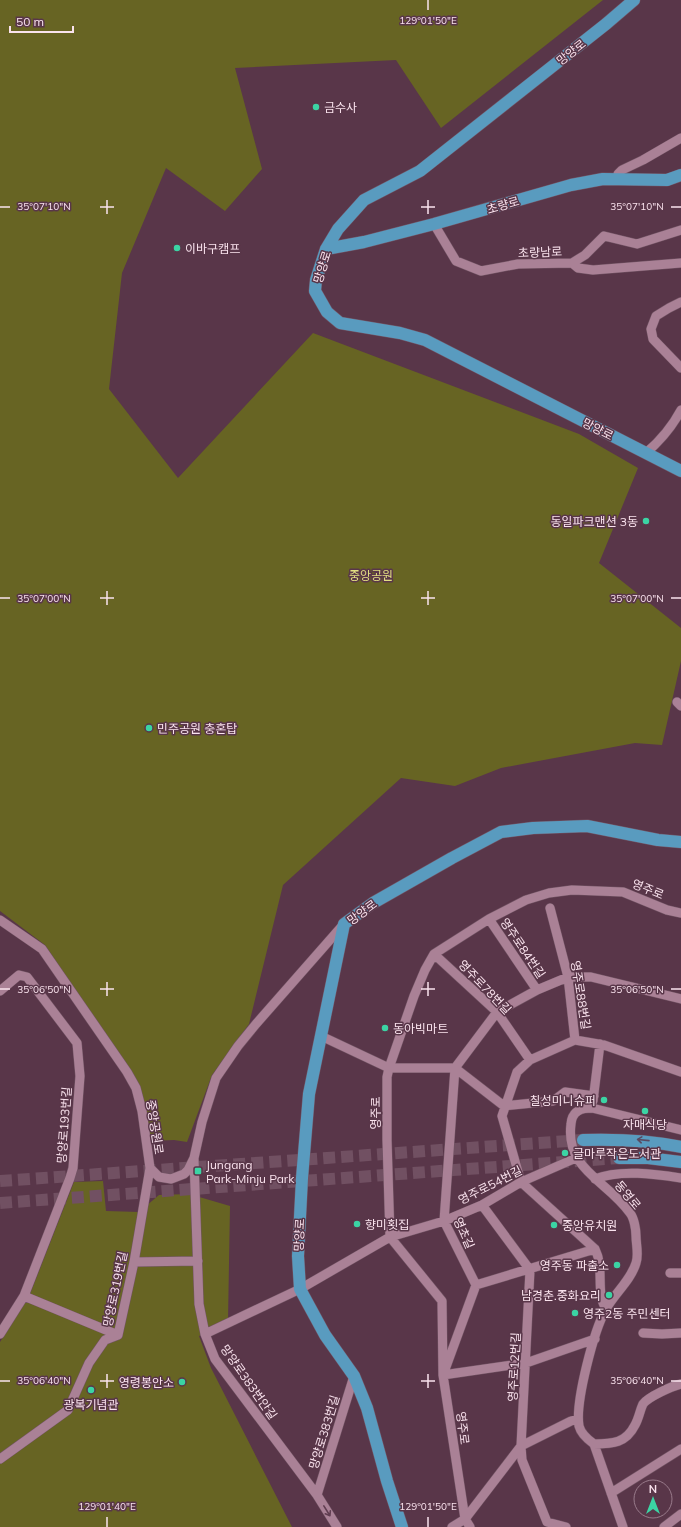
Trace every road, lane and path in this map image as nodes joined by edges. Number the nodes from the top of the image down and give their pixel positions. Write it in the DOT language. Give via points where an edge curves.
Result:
graph roads {
  1 [pos="634,0"];
  2 [pos="681,138"];
  3 [pos="681,175"];
  4 [pos="619,180"];
  5 [pos="434,224"];
  6 [pos="681,230"];
  7 [pos="326,249"];
  8 [pos="572,263"];
  9 [pos="681,263"];
  10 [pos="681,302"];
  11 [pos="681,368"];
  12 [pos="681,410"];
  13 [pos="646,453"];
  14 [pos="681,471"];
  15 [pos="681,842"];
  16 [pos="550,908"];
  17 [pos="681,913"];
  18 [pos="489,919"];
  19 [pos="0,920"];
  20 [pos="344,924"];
  21 [pos="434,954"];
  22 [pos="568,978"];
  23 [pos="537,990"];
  24 [pos="0,992"];
  25 [pos="681,1000"];
  26 [pos="497,1012"];
  27 [pos="321,1036"];
  28 [pos="575,1040"];
  29 [pos="600,1044"];
  30 [pos="530,1060"];
  31 [pos="389,1068"];
  32 [pos="455,1068"];
  33 [pos="681,1072"];
  34 [pos="594,1096"];
  35 [pos="504,1106"];
  36 [pos="592,1108"];
  37 [pos="681,1130"];
  38 [pos="583,1140"];
  39 [pos="681,1147"];
  40 [pos="194,1158"];
  41 [pos="576,1158"];
  42 [pos="619,1158"];
  43 [pos="681,1162"];
  44 [pos="150,1168"];
  45 [pos="681,1178"];
  46 [pos="595,1179"];
  47 [pos="521,1182"];
  48 [pos="482,1205"];
  49 [pos="444,1221"];
  50 [pos="390,1237"];
  51 [pos="596,1249"];
  52 [pos="198,1261"];
  53 [pos="134,1262"];
  54 [pos="530,1270"];
  55 [pos="670,1273"];
  56 [pos="681,1274"];
  57 [pos="476,1285"];
  58 [pos="300,1289"];
  59 [pos="24,1296"];
  60 [pos="606,1309"];
  61 [pos="643,1333"];
  62 [pos="681,1333"];
  63 [pos="0,1334"];
  64 [pos="205,1334"];
  65 [pos="118,1335"];
  66 [pos="595,1339"];
  67 [pos="526,1363"];
  68 [pos="444,1375"];
  69 [pos="354,1376"];
  70 [pos="681,1384"];
  71 [pos="578,1420"];
  72 [pos="594,1444"];
  73 [pos="521,1446"];
  74 [pos="681,1449"];
  75 [pos="0,1459"];
  76 [pos="611,1493"];
  77 [pos="317,1494"];
  78 [pos="681,1514"];
  79 [pos="467,1523"];
  80 [pos="545,1524"];
  81 [pos="337,1527"];
  82 [pos="402,1527"];
  83 [pos="452,1527"];
  84 [pos="566,1527"];
  85 [pos="623,1527"];
  86 [pos="664,1527"];
  1 -- 7 [label="main road, 망양로" via="420,171 364,200 338,229"];
  2 -- 4 [label="street" via="622,170 618,174"];
  3 -- 4 [label="main road, 초량로" via="667,180"];
  4 -- 5 [label="main road, 초량로" via="602,179 571,185"];
  5 -- 7 [label="main road, 초량로"];
  5 -- 8 [label="street, 초량남로" via="456,261 481,271 518,264"];
  6 -- 8 [label="street, 초량남로" via="638,244 604,236 585,255"];
  7 -- 13 [label="main road, 망양로" via="315,291 327,312 340,323 425,340"];
  8 -- 9 [label="street" via="578,268 593,270"];
  10 -- 11 [label="street" via="656,316 651,329 653,339"];
  12 -- 13 [label="street" via="660,441"];
  13 -- 14 [label="main road, 망양로"];
  15 -- 20 [label="main road, 망양로" via="586,826 501,832 373,903"];
  16 -- 22 [label="street, 영주로88번길"];
  17 -- 18 [label="street, 영주로" via="623,892 572,890 549,892 526,900"];
  18 -- 21 [label="street, 영주로"];
  18 -- 23 [label="street, 영주로84번길"];
  19 -- 44 [label="street, 중앙공원로" via="42,949 127,1072 136,1088 142,1111"];
  20 -- 27 [label="main road, 망양로"];
  20 -- 40 [label="street, 중앙공원로" via="266,1012 216,1078"];
  21 -- 26 [label="street, 영주로78번길"];
  21 -- 31 [label="street, 영주로" via="414,996"];
  22 -- 23 [label="street"];
  22 -- 25 [label="street" via="591,977"];
  22 -- 28 [label="street, 영주로88번길"];
  23 -- 26 [label="street"];
  24 -- 59 [label="street, 망양로193번길" via="18,975 27,977 77,1043 80,1076 73,1168"];
  26 -- 30 [label="street, 영주로78번길"];
  26 -- 32 [label="street"];
  27 -- 31 [label="street"];
  27 -- 58 [label="main road, 망양로" via="309,1094 302,1178 298,1256"];
  28 -- 29 [label="street"];
  28 -- 30 [label="street"];
  29 -- 33 [label="street"];
  29 -- 34 [label="street"];
  30 -- 35 [label="street" via="517,1072"];
  31 -- 32 [label="street"];
  31 -- 50 [label="street, 영주로" via="387,1140"];
  32 -- 35 [label="street"];
  32 -- 49 [label="street, 영초길"];
  34 -- 35 [label="street" via="565,1092 553,1101"];
  34 -- 36 [label="street"];
  35 -- 47 [label="street" via="502,1116"];
  36 -- 37 [label="street, 동영로"];
  36 -- 41 [label="street, 동영로" via="575,1112 571,1118 572,1148"];
  39 -- 38 [label="main road, one-way" via="636,1140"];
  40 -- 44 [label="street, 중앙공원로" via="188,1170 171,1179 159,1177"];
  40 -- 52 [label="street, 망양로383번안길"];
  41 -- 46 [label="street, 동영로"];
  41 -- 47 [label="street, 영주로54번길"];
  42 -- 43 [label="main road"];
  44 -- 53 [label="street, 망양로319번길"];
  45 -- 46 [label="street" via="665,1175 607,1174"];
  46 -- 60 [label="street, 동영로" via="631,1214 636,1232 636,1263"];
  47 -- 48 [label="street, 영주로54번길"];
  47 -- 51 [label="street"];
  48 -- 49 [label="street, 영주로54번길"];
  48 -- 54 [label="street"];
  49 -- 50 [label="street, 영주로54번길"];
  49 -- 57 [label="street, 영초길"];
  50 -- 58 [label="street, 영주로54번길"];
  50 -- 68 [label="street, 영주로" via="442,1301"];
  51 -- 54 [label="street"];
  51 -- 60 [label="street" via="600,1258 600,1300"];
  52 -- 53 [label="street"];
  52 -- 64 [label="street, 망양로383번안길" via="199,1304"];
  53 -- 65 [label="street, 망양로319번길"];
  54 -- 57 [label="street"];
  54 -- 67 [label="street, 영주로12번길"];
  55 -- 56 [label="street"];
  57 -- 68 [label="street"];
  58 -- 64 [label="street"];
  58 -- 69 [label="main road, 망양로" via="325,1335"];
  59 -- 63 [label="street, 망양로193번길"];
  59 -- 65 [label="street"];
  60 -- 66 [label="street, 동영로"];
  61 -- 62 [label="street"];
  64 -- 77 [label="street, 망양로383번안길" via="215,1359"];
  65 -- 75 [label="street, 망양로319번길" via="105,1340 89,1363 68,1410"];
  66 -- 67 [label="street"];
  66 -- 71 [label="street, 동영로" via="579,1401"];
  67 -- 68 [label="street"];
  67 -- 73 [label="street, 영주로12번길"];
  68 -- 79 [label="street, 영주로"];
  69 -- 77 [label="street, 망양로383번길"];
  69 -- 82 [label="main road, 망양로" via="367,1408"];
  70 -- 72 [label="street" via="644,1403 635,1425 624,1440"];
  71 -- 72 [label="street, 동영로" via="584,1437"];
  71 -- 73 [label="street"];
  72 -- 76 [label="street"];
  73 -- 79 [label="street"];
  73 -- 80 [label="street, 영주로12번길" via="522,1460"];
  74 -- 76 [label="street"];
  76 -- 85 [label="street"];
  77 -- 81 [label="street, 망양로383번안길, one-way"];
  78 -- 86 [label="street"];
  79 -- 83 [label="street"];
  80 -- 84 [label="street, 영주로12번길"];
}
